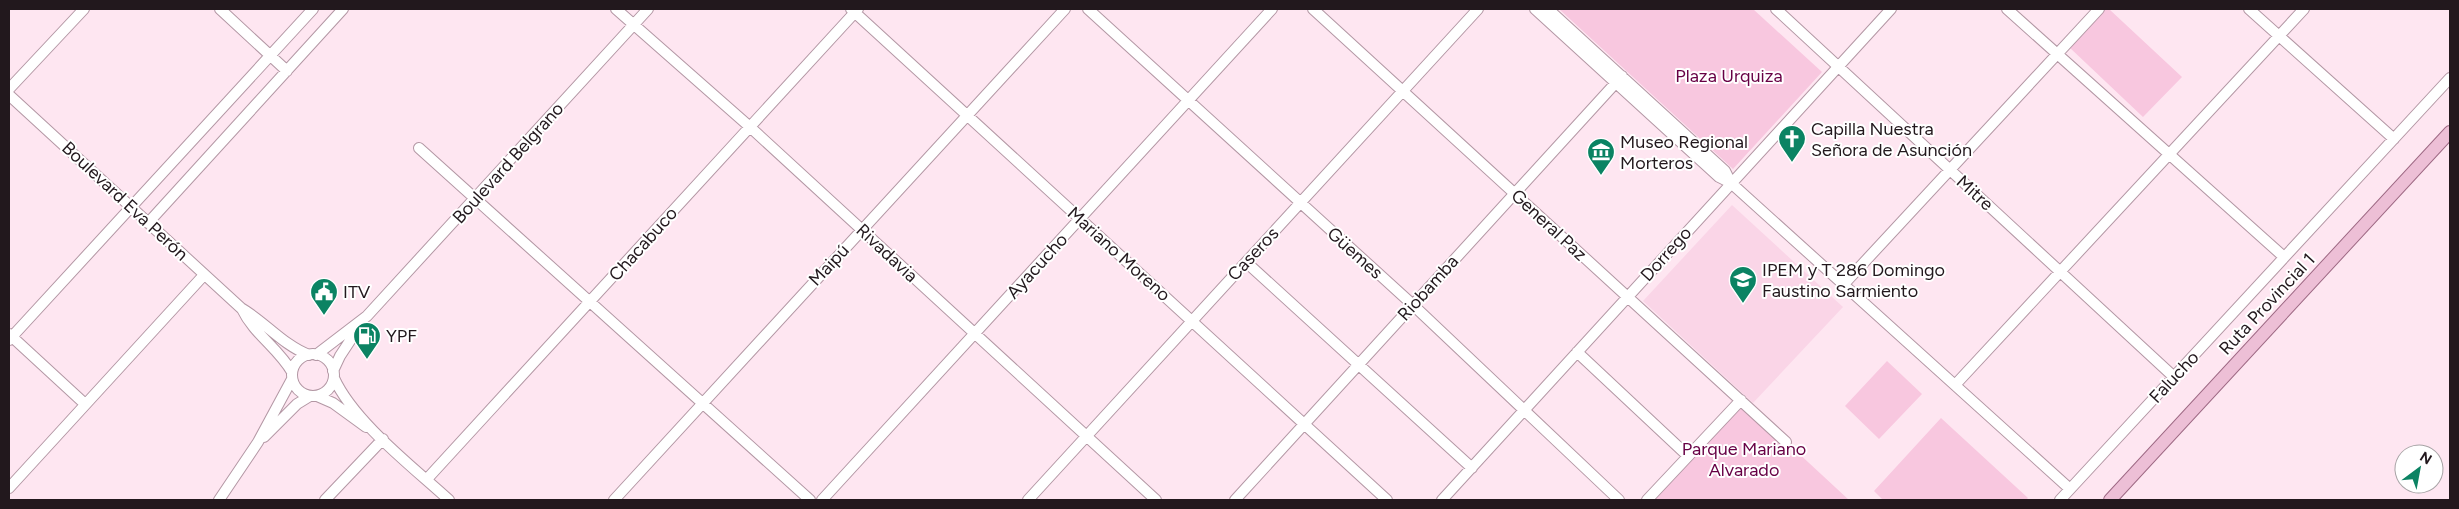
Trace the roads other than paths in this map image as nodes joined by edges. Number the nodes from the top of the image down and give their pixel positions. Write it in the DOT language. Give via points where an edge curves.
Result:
graph roads {
  1 [pos="84,9"];
  2 [pos="220,9"];
  3 [pos="313,9"];
  4 [pos="343,9"];
  5 [pos="616,9"];
  6 [pos="648,9"];
  7 [pos="1065,9"];
  8 [pos="1088,9"];
  9 [pos="1272,9"];
  10 [pos="1313,9"];
  11 [pos="1478,9"];
  12 [pos="1535,9"];
  13 [pos="1548,9"];
  14 [pos="1776,9"];
  15 [pos="1891,9"];
  16 [pos="2008,9"];
  17 [pos="2098,9"];
  18 [pos="2249,9"];
  19 [pos="2304,9"];
  20 [pos="855,10"];
  21 [pos="634,24"];
  22 [pos="2279,36"];
  23 [pos="2057,53"];
  24 [pos="270,55"];
  25 [pos="1840,66"];
  26 [pos="287,70"];
  27 [pos="2450,78"];
  28 [pos="1619,80"];
  29 [pos="9,90"];
  30 [pos="1403,90"];
  31 [pos="9,95"];
  32 [pos="1187,101"];
  33 [pos="966,115"];
  34 [pos="750,127"];
  35 [pos="2450,132"];
  36 [pos="2394,139"];
  37 [pos="419,148"];
  38 [pos="2169,154"];
  39 [pos="1950,170"];
  40 [pos="1731,183"];
  41 [pos="1515,194"];
  42 [pos="476,198"];
  43 [pos="1300,203"];
  44 [pos="132,207"];
  45 [pos="1080,219"];
  46 [pos="148,223"];
  47 [pos="862,230"];
  48 [pos="2284,257"];
  49 [pos="1246,262"];
  50 [pos="2061,270"];
  51 [pos="204,275"];
  52 [pos="1844,284"];
  53 [pos="1627,297"];
  54 [pos="591,301"];
  55 [pos="1413,305"];
  56 [pos="241,308"];
  57 [pos="367,316"];
  58 [pos="1192,321"];
  59 [pos="975,334"];
  60 [pos="10,337"];
  61 [pos="1577,352"];
  62 [pos="313,355"];
  63 [pos="1359,365"];
  64 [pos="333,374"];
  65 [pos="292,376"];
  66 [pos="2174,377"];
  67 [pos="1955,385"];
  68 [pos="314,396"];
  69 [pos="1741,400"];
  70 [pos="702,403"];
  71 [pos="85,404"];
  72 [pos="1525,409"];
  73 [pos="1304,424"];
  74 [pos="1086,436"];
  75 [pos="383,439"];
  76 [pos="258,442"];
  77 [pos="1786,442"];
  78 [pos="1688,456"];
  79 [pos="1472,468"];
  80 [pos="427,479"];
  81 [pos="9,488"];
  82 [pos="2070,490"];
  83 [pos="219,500"];
  84 [pos="325,500"];
  85 [pos="449,500"];
  86 [pos="614,500"];
  87 [pos="810,500"];
  88 [pos="822,500"];
  89 [pos="1028,500"];
  90 [pos="1156,500"];
  91 [pos="1235,500"];
  92 [pos="1387,500"];
  93 [pos="1442,500"];
  94 [pos="1619,500"];
  95 [pos="1647,500"];
  96 [pos="2060,500"];
  97 [pos="2110,500"];
  1 -- 29 [label="street"];
  2 -- 24 [label="street"];
  3 -- 24 [label="street"];
  4 -- 26 [label="street"];
  5 -- 21 [label="street, Rivadavia"];
  6 -- 21 [label="street, Boulevard Belgrano"];
  7 -- 33 [label="street, Maipú"];
  8 -- 32 [label="street, Güemes"];
  9 -- 32 [label="street, Ayacucho"];
  10 -- 30 [label="street, General Paz"];
  11 -- 30 [label="street, Caseros"];
  12 -- 28 [label="street"];
  13 -- 28 [label="street"];
  14 -- 25 [label="street, Mitre"];
  15 -- 25 [label="street, Dorrego"];
  16 -- 23 [label="street"];
  17 -- 23 [label="street"];
  18 -- 22 [label="street"];
  19 -- 22 [label="street"];
  20 -- 33 [label="street, Mariano Moreno"];
  20 -- 34 [label="street, Chacabuco"];
  21 -- 34 [label="street, Rivadavia"];
  21 -- 42 [label="street, Boulevard Belgrano"];
  22 -- 36 [label="street"];
  22 -- 38 [label="street"];
  23 -- 38 [label="street"];
  23 -- 39 [label="street"];
  24 -- 26 [label="street"];
  24 -- 44 [label="street"];
  25 -- 39 [label="street, Mitre"];
  25 -- 40 [label="street, Dorrego"];
  26 -- 46 [label="street"];
  27 -- 36 [label="street, Falucho"];
  28 -- 40 [label="street" via="1719,177"];
  28 -- 41 [label="street, Riobamba"];
  30 -- 41 [label="street, General Paz"];
  30 -- 43 [label="street, Caseros"];
  31 -- 44 [label="street, Boulevard Eva Perón"];
  32 -- 43 [label="street, Güemes"];
  32 -- 45 [label="street, Ayacucho"];
  33 -- 45 [label="street, Mariano Moreno"];
  33 -- 47 [label="street, Maipú"];
  34 -- 47 [label="street, Rivadavia"];
  34 -- 54 [label="street, Chacabuco"];
  35 -- 97 [label="main road, Ruta Provincial 1"];
  36 -- 48 [label="street, Falucho"];
  37 -- 42 [label="street"];
  38 -- 48 [label="street"];
  38 -- 50 [label="street"];
  39 -- 50 [label="street, Mitre"];
  39 -- 52 [label="street"];
  40 -- 52 [label="street"];
  40 -- 53 [label="street, Dorrego"];
  41 -- 53 [label="street, General Paz"];
  41 -- 55 [label="street, Riobamba"];
  42 -- 54 [label="street"];
  42 -- 57 [label="street, Boulevard Belgrano"];
  43 -- 49 [label="street, Caseros"];
  43 -- 55 [label="street, Güemes"];
  44 -- 46 [label="street, Boulevard Eva Perón"];
  44 -- 60 [label="street"];
  45 -- 58 [label="street, Mariano Moreno"];
  45 -- 59 [label="street, Ayacucho"];
  46 -- 51 [label="street, Boulevard Eva Perón"];
  47 -- 59 [label="street, Rivadavia"];
  47 -- 70 [label="street, Maipú"];
  48 -- 66 [label="street, Falucho"];
  49 -- 58 [label="street, Caseros"];
  49 -- 63 [label="street"];
  50 -- 66 [label="street, Mitre"];
  50 -- 67 [label="street"];
  51 -- 56 [label="street, Boulevard Eva Perón"];
  51 -- 71 [label="street"];
  52 -- 67 [label="street"];
  53 -- 61 [label="street, Dorrego"];
  53 -- 69 [label="street, General Paz"];
  54 -- 70 [label="street"];
  54 -- 80 [label="street, Chacabuco"];
  55 -- 63 [label="street, Riobamba"];
  55 -- 72 [label="street, Güemes"];
  56 -- 62 [label="street" via="293,349"];
  56 -- 65 [label="street" via="248,323 284,358"];
  57 -- 62 [label="street, Boulevard Belgrano"];
  57 -- 64 [label="street, Boulevard Belgrano" via="340,356"];
  58 -- 73 [label="street, Mariano Moreno"];
  58 -- 74 [label="street, Caseros"];
  59 -- 74 [label="street, Rivadavia"];
  59 -- 88 [label="street, Ayacucho"];
  60 -- 71 [label="street"];
  61 -- 72 [label="street, Dorrego"];
  61 -- 78 [label="street"];
  62 -- 64 [label="street" via="328,361"];
  62 -- 65 [label="street" via="298,361"];
  63 -- 73 [label="street, Riobamba"];
  63 -- 79 [label="street"];
  64 -- 68 [label="street" via="329,389"];
  64 -- 75 [label="street" via="340,391"];
  65 -- 68 [label="street" via="298,390"];
  65 -- 76 [label="street"];
  66 -- 82 [label="street, Falucho"];
  67 -- 82 [label="street"];
  68 -- 75 [label="street" via="333,402"];
  68 -- 76 [label="street" via="297,404"];
  69 -- 77 [label="street, General Paz"];
  69 -- 78 [label="street"];
  70 -- 86 [label="street, Maipú"];
  70 -- 87 [label="street"];
  71 -- 81 [label="street"];
  72 -- 79 [label="street, Dorrego"];
  72 -- 94 [label="street, Güemes"];
  73 -- 91 [label="street, Riobamba"];
  73 -- 92 [label="street, Mariano Moreno"];
  74 -- 89 [label="street, Caseros"];
  74 -- 90 [label="street, Rivadavia"];
  75 -- 80 [label="street"];
  75 -- 84 [label="street"];
  76 -- 83 [label="street"];
  78 -- 95 [label="street"];
  79 -- 93 [label="street, Dorrego"];
  80 -- 85 [label="street"];
  82 -- 96 [label="street, Falucho"];
}
